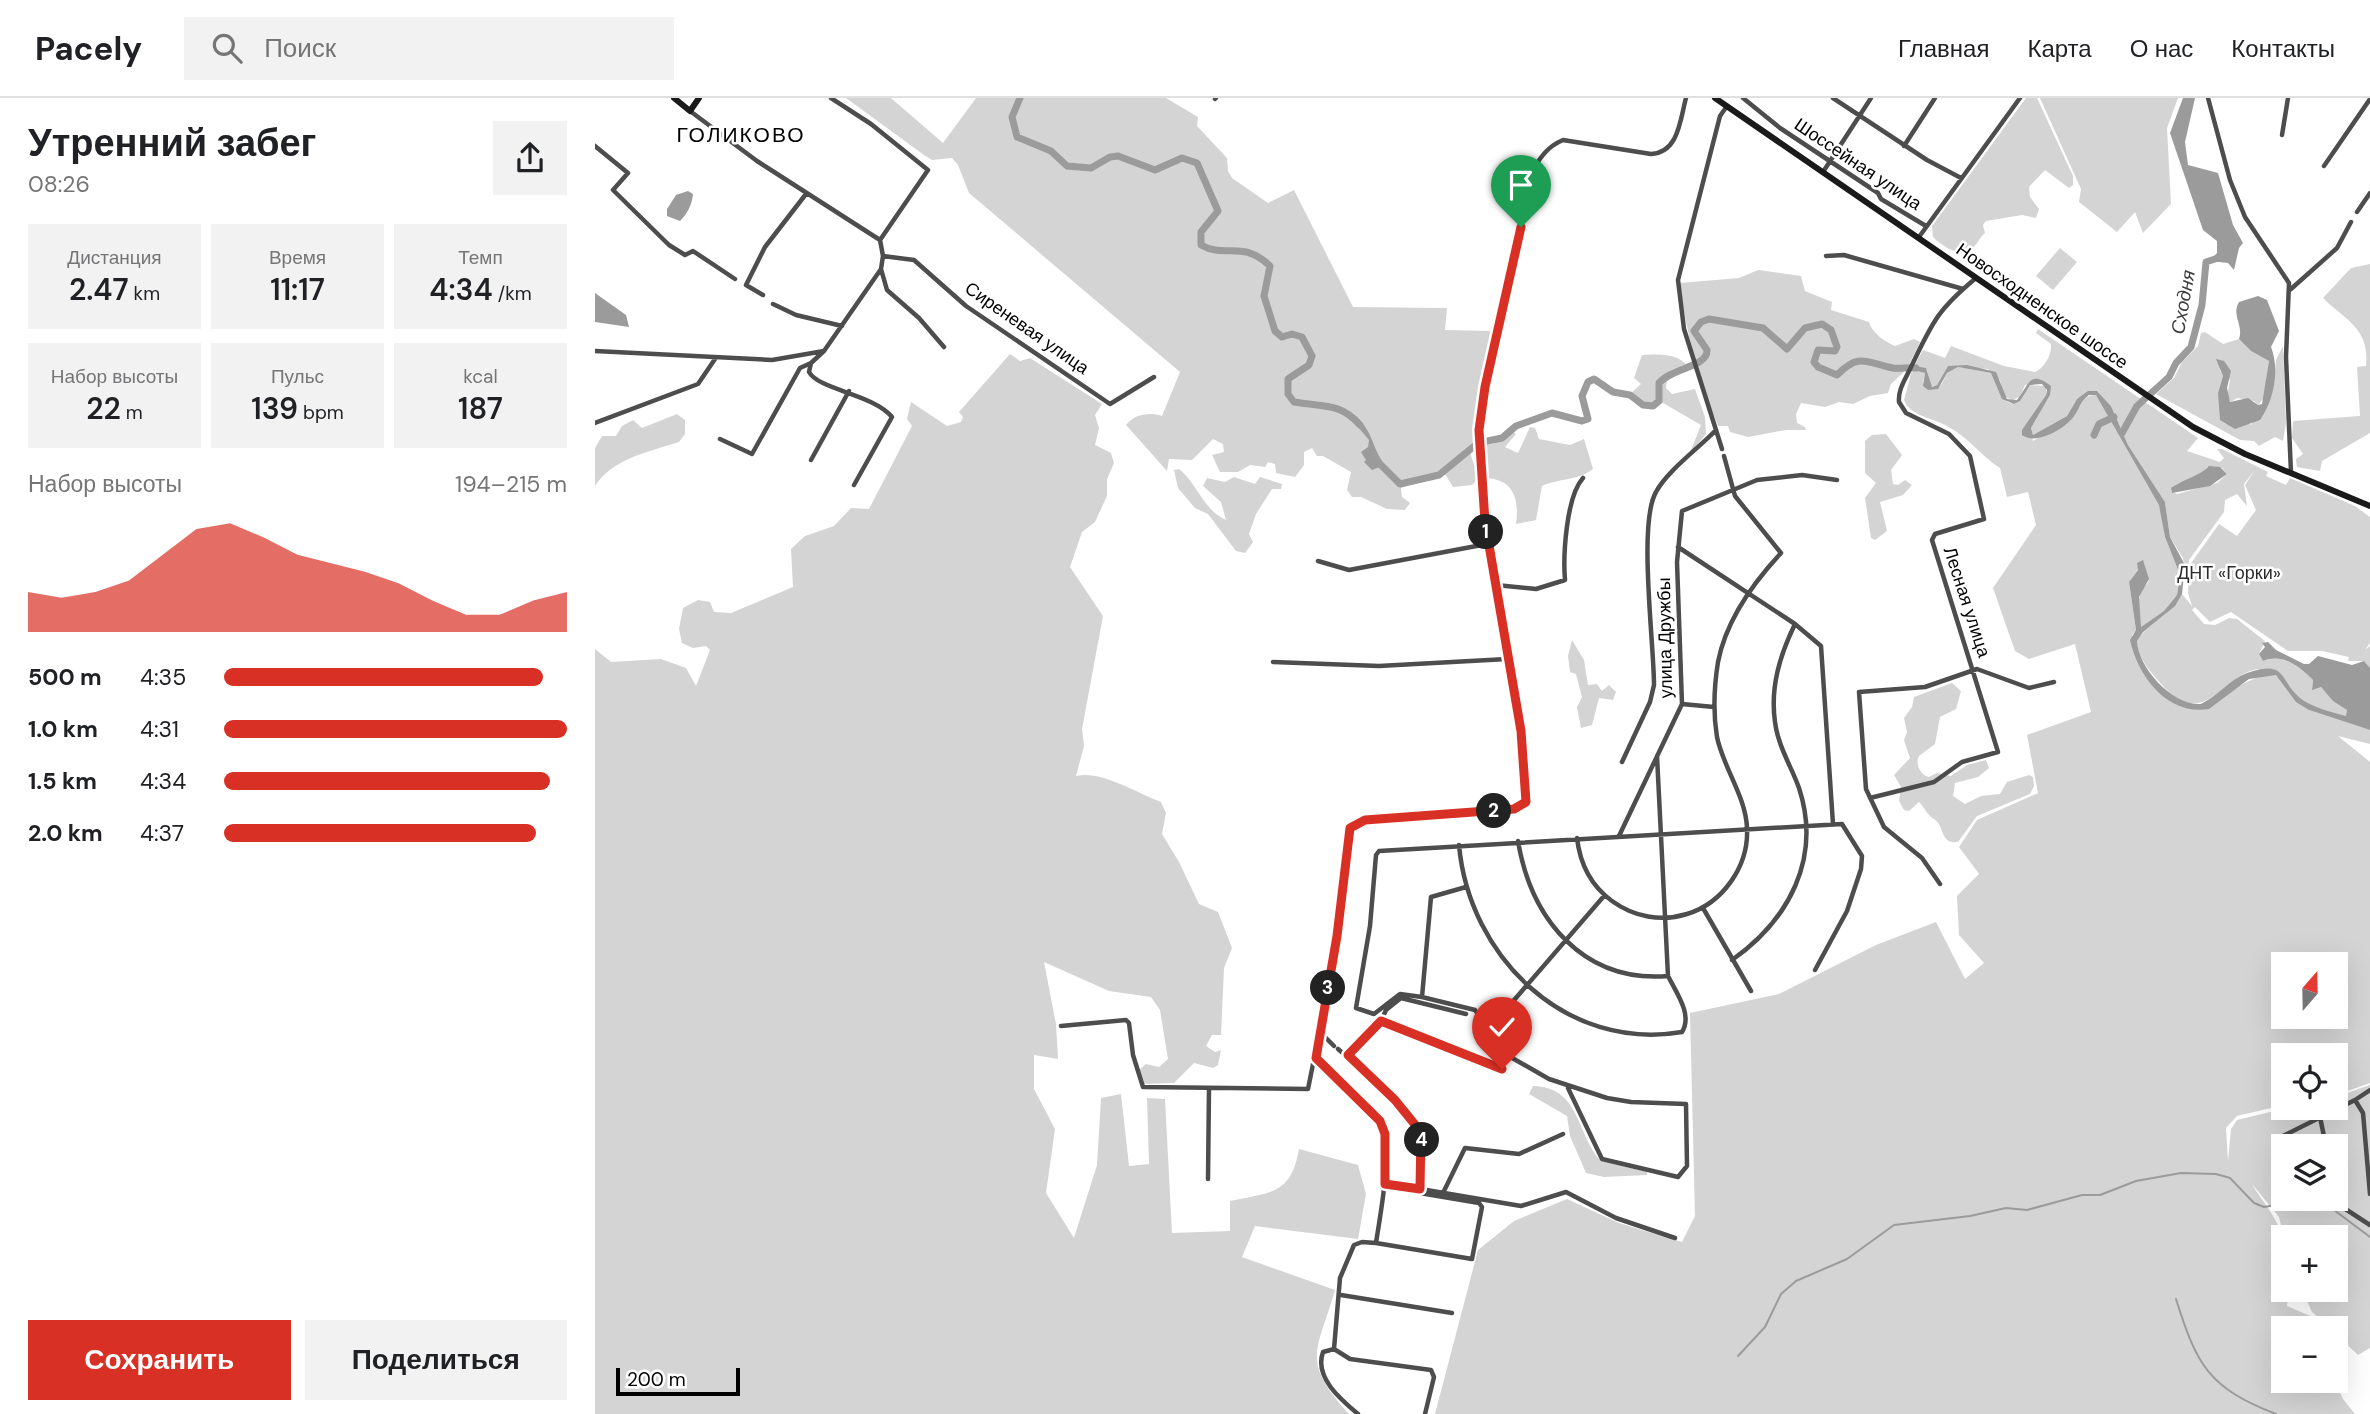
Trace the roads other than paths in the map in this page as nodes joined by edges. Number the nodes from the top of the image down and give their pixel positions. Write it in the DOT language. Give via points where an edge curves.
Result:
graph roads {
  1 [pos="674,98"];
  2 [pos="699,98"];
  3 [pos="831,98"];
  4 [pos="1686,98"];
  5 [pos="1715,98"];
  6 [pos="1743,98"];
  7 [pos="1833,98"];
  8 [pos="1871,98"];
  9 [pos="1935,98"];
  10 [pos="2020,98"];
  11 [pos="2208,98"];
  12 [pos="2288,98"];
  13 [pos="2370,99"];
  14 [pos="1727,106"];
  15 [pos="690,111"];
  16 [pos="1860,116"];
  17 [pos="2282,135"];
  18 [pos="595,146"];
  19 [pos="1904,146"];
  20 [pos="1830,161"];
  21 [pos="2325,166"];
  22 [pos="1823,172"];
  23 [pos="1961,178"];
  24 [pos="2370,193"];
  25 [pos="806,194"];
  26 [pos="2357,212"];
  27 [pos="2351,222"];
  28 [pos="1926,226"];
  29 [pos="1919,237"];
  30 [pos="880,240"];
  31 [pos="883,256"];
  32 [pos="1826,256"];
  33 [pos="881,269"];
  34 [pos="1977,277"];
  35 [pos="735,279"];
  36 [pos="1963,289"];
  37 [pos="2291,289"];
  38 [pos="763,295"];
  39 [pos="773,304"];
  40 [pos="842,326"];
  41 [pos="944,347"];
  42 [pos="595,351"];
  43 [pos="824,351"];
  44 [pos="715,359"];
  45 [pos="811,363"];
  46 [pos="1154,377"];
  47 [pos="849,391"];
  48 [pos="595,423"];
  49 [pos="1717,430"];
  50 [pos="720,439"];
  51 [pos="1722,449"];
  52 [pos="1724,456"];
  53 [pos="811,460"];
  54 [pos="2291,473"];
  55 [pos="1583,478"];
  56 [pos="1837,480"];
  57 [pos="854,485"];
  58 [pos="1731,488"];
  59 [pos="2370,506"];
  60 [pos="1487,544"];
  61 [pos="1678,546"];
  62 [pos="1318,561"];
  63 [pos="1496,585"];
  64 [pos="1749,592"];
  65 [pos="1795,624"];
  66 [pos="1507,659"];
  67 [pos="1273,662"];
  68 [pos="1974,670"];
  69 [pos="2054,682"];
  70 [pos="1682,704"];
  71 [pos="1714,708"];
  72 [pos="1657,755"];
  73 [pos="1622,762"];
  74 [pos="1870,798"];
  75 [pos="1833,824"];
  76 [pos="1806,826"];
  77 [pos="1747,828"];
  78 [pos="1661,833"];
  79 [pos="1619,836"];
  80 [pos="1577,838"];
  81 [pos="1518,841"];
  82 [pos="1459,845"];
  83 [pos="1940,884"];
  84 [pos="1466,887"];
  85 [pos="1605,896"];
  86 [pos="1703,908"];
  87 [pos="1665,918"];
  88 [pos="1565,940"];
  89 [pos="1732,960"];
  90 [pos="1815,970"];
  91 [pos="1668,976"];
  92 [pos="1528,986"];
  93 [pos="1751,991"];
  94 [pos="1422,997"];
  95 [pos="1466,1014"];
  96 [pos="1381,1021"];
  97 [pos="1061,1026"];
  98 [pos="1490,1028"];
  99 [pos="1321,1033"];
  100 [pos="1348,1055"];
  101 [pos="1316,1058"];
  102 [pos="1502,1069"];
  103 [pos="1209,1088"];
  104 [pos="1568,1088"];
  105 [pos="2370,1090"];
  106 [pos="2355,1100"];
  107 [pos="2348,1103"];
  108 [pos="2314,1120"];
  109 [pos="1563,1134"];
  110 [pos="2287,1134"];
  111 [pos="1208,1179"];
  112 [pos="1384,1185"];
  113 [pos="1420,1189"];
  114 [pos="1443,1193"];
  115 [pos="2370,1194"];
  116 [pos="2348,1211"];
  117 [pos="2370,1225"];
  118 [pos="1675,1238"];
  119 [pos="1376,1243"];
  120 [pos="1341,1295"];
  121 [pos="1452,1313"];
  122 [pos="1334,1349"];
  123 [pos="1358,1414"];
  124 [pos="1425,1414"];
  1 -- 15 [label="main road"];
  2 -- 15 [label="main road"];
  3 -- 30 [label="street" via="928,170"];
  4 -- 60 [label="street" via="1674,141 1665,151 1651,154 1563,140 1547,149 1534,169 1485,387 1480,449"];
  5 -- 14 [label="main road, Новосходненское шоссе"];
  6 -- 20 [label="street, Шоссейная улица"];
  7 -- 16 [label="street"];
  8 -- 16 [label="street"];
  9 -- 19 [label="street"];
  10 -- 23 [label="street"];
  11 -- 37 [label="street" via="2245,217"];
  12 -- 17 [label="street"];
  13 -- 21 [label="street"];
  14 -- 22 [label="main road, Новосходненское шоссе"];
  14 -- 49 [label="street" via="1720,116 1678,276 1684,329"];
  15 -- 25 [label="street"];
  16 -- 19 [label="street"];
  16 -- 20 [label="street"];
  18 -- 35 [label="street" via="628,173 613,190 669,245 685,255 693,251"];
  19 -- 23 [label="street"];
  20 -- 22 [label="street"];
  20 -- 28 [label="street, Шоссейная улица"];
  22 -- 29 [label="main road, Новосходненское шоссе"];
  23 -- 28 [label="street"];
  24 -- 26 [label="street"];
  25 -- 30 [label="street"];
  25 -- 38 [label="street" via="765,247 745,285"];
  27 -- 37 [label="street" via="2337,248"];
  28 -- 29 [label="street"];
  29 -- 34 [label="main road, Новосходненское шоссе"];
  30 -- 31 [label="street"];
  31 -- 33 [label="street"];
  31 -- 46 [label="street, Сиреневая улица" via="919,263 966,306 1109,404"];
  32 -- 36 [label="street" via="1844,255"];
  33 -- 40 [label="street"];
  33 -- 41 [label="street" via="887,290"];
  34 -- 36 [label="street"];
  34 -- 54 [label="main road, Новосходненское шоссе" via="2216,440"];
  36 -- 68 [label="street, Лесная улица" via="1939,312 1899,394 1906,413 1942,429 1972,461 1985,515 1982,522 1932,538"];
  37 -- 54 [label="street" via="2286,357"];
  39 -- 40 [label="street"];
  40 -- 43 [label="street"];
  42 -- 44 [label="street"];
  43 -- 44 [label="street" via="772,360"];
  43 -- 45 [label="street"];
  44 -- 48 [label="street" via="698,384"];
  45 -- 47 [label="street" via="809,372 815,379"];
  45 -- 50 [label="street" via="800,368 752,454"];
  47 -- 53 [label="street"];
  47 -- 57 [label="street" via="892,417"];
  49 -- 51 [label="street"];
  49 -- 73 [label="street" via="1660,486 1652,502 1648,564 1654,685"];
  52 -- 58 [label="street"];
  54 -- 59 [label="main road, Новосходненское шоссе"];
  55 -- 63 [label="street" via="1567,531 1565,580 1536,589"];
  56 -- 58 [label="street, улица Дружбы" via="1780,476"];
  58 -- 61 [label="street, улица Дружбы" via="1682,511"];
  58 -- 64 [label="street" via="1781,553"];
  60 -- 62 [label="street" via="1356,570"];
  60 -- 63 [label="street"];
  61 -- 64 [label="street"];
  61 -- 70 [label="street, улица Дружбы"];
  63 -- 66 [label="street"];
  64 -- 65 [label="street"];
  64 -- 71 [label="street" via="1722,645"];
  65 -- 75 [label="street" via="1821,646"];
  65 -- 76 [label="street" via="1781,654 1773,697 1775,724 1798,785"];
  66 -- 67 [label="street" via="1379,666"];
  66 -- 99 [label="street" via="1521,731 1526,802 1514,809 1365,820 1350,828"];
  68 -- 69 [label="street" via="2029,688"];
  68 -- 74 [label="street, Лесная улица" via="1998,750 1995,754 1962,762 1934,782"];
  68 -- 74 [label="street" via="1925,687 1859,692 1864,780"];
  70 -- 71 [label="street"];
  70 -- 72 [label="street, улица Дружбы"];
  71 -- 77 [label="street" via="1724,762"];
  72 -- 78 [label="street"];
  72 -- 79 [label="street, улица Дружбы"];
  74 -- 83 [label="street" via="1888,832 1922,858"];
  75 -- 76 [label="street"];
  75 -- 90 [label="street" via="1847,827 1861,856 1861,869 1847,911"];
  76 -- 77 [label="street"];
  76 -- 89 [label="street" via="1799,878 1783,911"];
  77 -- 78 [label="street"];
  77 -- 86 [label="street" via="1739,869 1724,891"];
  78 -- 79 [label="street"];
  78 -- 87 [label="street"];
  79 -- 80 [label="street"];
  80 -- 81 [label="street"];
  80 -- 85 [label="street" via="1584,869"];
  81 -- 82 [label="street"];
  81 -- 88 [label="street" via="1532,894"];
  82 -- 84 [label="street"];
  82 -- 94 [label="street" via="1376,853 1356,1008 1374,1014 1400,994"];
  84 -- 92 [label="street" via="1491,946"];
  84 -- 94 [label="street" via="1431,897"];
  85 -- 87 [label="street" via="1638,915"];
  85 -- 88 [label="street"];
  86 -- 87 [label="street"];
  86 -- 89 [label="street"];
  87 -- 91 [label="street"];
  88 -- 91 [label="street" via="1600,964 1633,975"];
  88 -- 92 [label="street"];
  89 -- 93 [label="street"];
  91 -- 92 [label="street" via="1683,1009 1686,1026 1682,1032 1642,1035 1593,1024 1549,1003"];
  92 -- 98 [label="street"];
  94 -- 98 [label="street" via="1475,1010"];
  95 -- 96 [label="street" via="1401,998"];
  96 -- 100 [label="street"];
  96 -- 102 [label="street"];
  97 -- 103 [label="street" via="1126,1020 1143,1087"];
  98 -- 104 [label="street" via="1507,1055"];
  99 -- 100 [label="street"];
  99 -- 101 [label="street"];
  100 -- 113 [label="street" via="1421,1132"];
  101 -- 103 [label="street" via="1308,1089"];
  101 -- 112 [label="street" via="1380,1121 1385,1134"];
  103 -- 111 [label="street"];
  104 -- 104 [label="street" via="1631,1102 1686,1104 1687,1166 1678,1177 1602,1159"];
  105 -- 106 [label="street"];
  106 -- 107 [label="street"];
  106 -- 115 [label="street" via="2363,1114"];
  108 -- 110 [label="street"];
  109 -- 114 [label="street" via="1519,1154 1465,1148"];
  112 -- 113 [label="street"];
  112 -- 119 [label="street"];
  112 -- 119 [label="street" via="1482,1207 1472,1259"];
  113 -- 114 [label="street"];
  114 -- 118 [label="street" via="1521,1206 1566,1192 1616,1218"];
  116 -- 117 [label="street"];
  119 -- 120 [label="street" via="1354,1245 1340,1278"];
  120 -- 121 [label="street"];
  120 -- 122 [label="street"];
  122 -- 123 [label="street" via="1323,1352 1321,1371"];
  122 -- 124 [label="street" via="1350,1359 1429,1370 1434,1377"];
}
